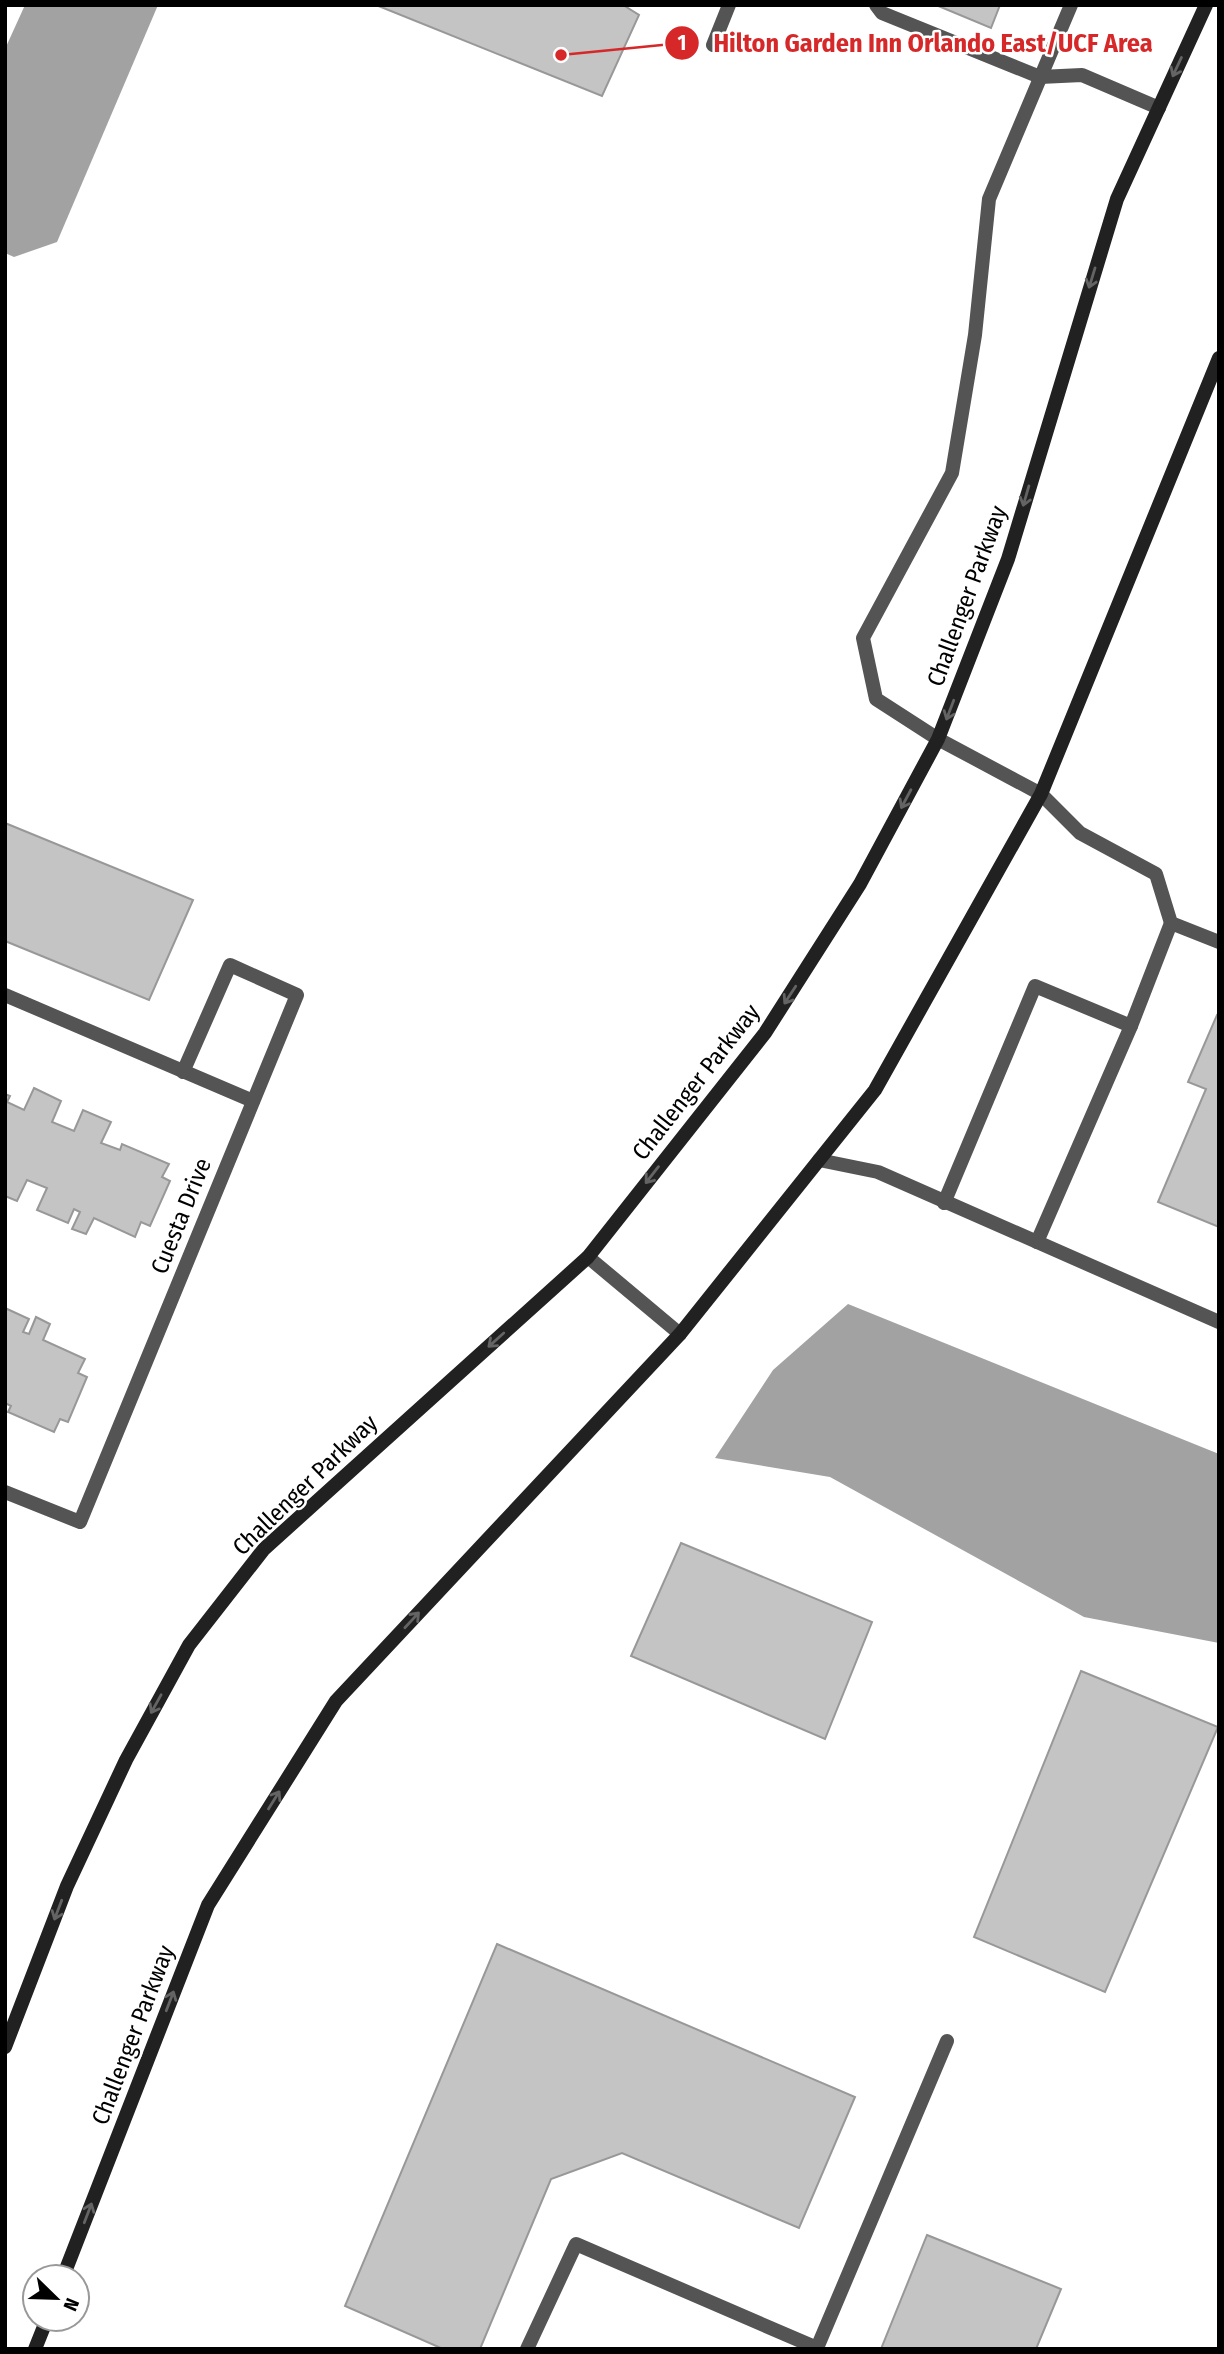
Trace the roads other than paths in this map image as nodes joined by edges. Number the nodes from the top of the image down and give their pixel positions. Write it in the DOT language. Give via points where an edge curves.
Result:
graph roads {
  1 [pos="729,5"];
  2 [pos="876,5"];
  3 [pos="1071,5"];
  4 [pos="1206,5"];
  5 [pos="713,45"];
  6 [pos="1040,78"];
  7 [pos="1159,108"];
  8 [pos="1219,358"];
  9 [pos="938,739"];
  10 [pos="1041,794"];
  11 [pos="1171,923"];
  12 [pos="1219,942"];
  13 [pos="5,995"];
  14 [pos="1131,1026"];
  15 [pos="184,1072"];
  16 [pos="253,1101"];
  17 [pos="819,1160"];
  18 [pos="944,1203"];
  19 [pos="1037,1241"];
  20 [pos="587,1257"];
  21 [pos="1219,1322"];
  22 [pos="680,1334"];
  23 [pos="5,1492"];
  24 [pos="947,2041"];
  25 [pos="5,2047"];
  26 [pos="68,2263"];
  27 [pos="527,2349"];
  1 -- 5 [label="street"];
  2 -- 6 [label="street" via="882,13"];
  3 -- 6 [label="street"];
  4 -- 7 [label="main road, Challenger Parkway, one-way"];
  6 -- 7 [label="street" via="1083,75"];
  6 -- 9 [label="street" via="989,199 975,335 952,473 863,638 876,699"];
  7 -- 9 [label="main road, Challenger Parkway, one-way" via="1117,199 1008,559"];
  8 -- 10 [label="main road, Challenger Parkway"];
  9 -- 10 [label="street"];
  9 -- 20 [label="main road, Challenger Parkway, one-way" via="860,884 765,1033"];
  10 -- 11 [label="street" via="1080,833 1156,874"];
  10 -- 17 [label="main road, Challenger Parkway" via="875,1090"];
  11 -- 12 [label="street"];
  11 -- 14 [label="street"];
  13 -- 15 [label="street"];
  14 -- 18 [label="street" via="1035,986"];
  14 -- 19 [label="street"];
  15 -- 16 [label="street"];
  15 -- 16 [label="street" via="230,965 297,995"];
  16 -- 23 [label="street, Cuesta Drive" via="80,1522"];
  17 -- 18 [label="street" via="878,1172"];
  17 -- 22 [label="main road, Challenger Parkway"];
  18 -- 19 [label="street"];
  19 -- 21 [label="street"];
  20 -- 22 [label="street"];
  20 -- 25 [label="main road, Challenger Parkway, one-way" via="264,1549 189,1644 126,1760 67,1886"];
  26 -- 22 [label="main road, Challenger Parkway, one-way" via="208,1905 336,1701"];
  24 -- 27 [label="street" via="817,2348 576,2244"];
}
